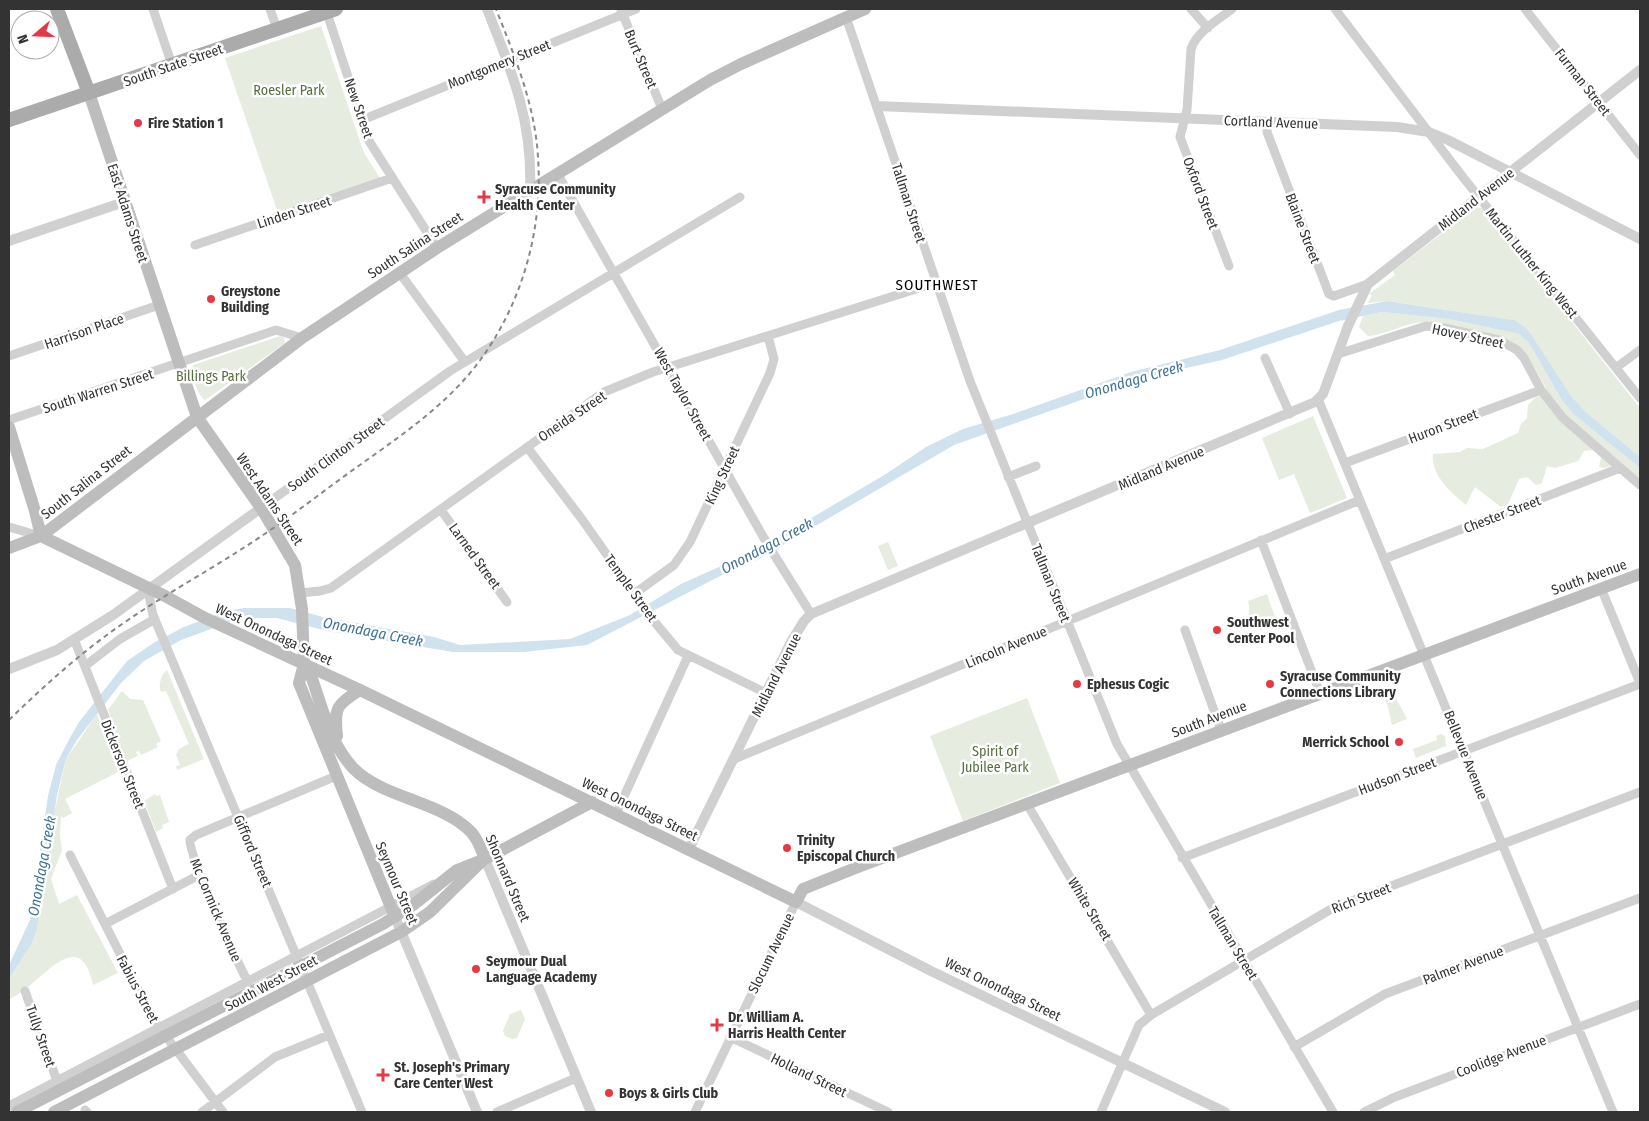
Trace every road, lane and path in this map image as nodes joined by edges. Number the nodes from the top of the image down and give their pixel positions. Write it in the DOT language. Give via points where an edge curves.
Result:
graph roads {
  1 [pos="57,9"];
  2 [pos="153,9"];
  3 [pos="270,9"];
  4 [pos="486,9"];
  5 [pos="636,9"];
  6 [pos="865,9"];
  7 [pos="1191,9"];
  8 [pos="1232,9"];
  9 [pos="1335,9"];
  10 [pos="1525,9"];
  11 [pos="331,11"];
  12 [pos="622,11"];
  13 [pos="846,17"];
  14 [pos="1208,28"];
  15 [pos="277,29"];
  16 [pos="507,61"];
  17 [pos="172,65"];
  18 [pos="1640,70"];
  19 [pos="89,93"];
  20 [pos="1599,102"];
  21 [pos="877,106"];
  22 [pos="662,109"];
  23 [pos="1184,119"];
  24 [pos="9,120"];
  25 [pos="362,120"];
  26 [pos="1268,122"];
  27 [pos="1429,132"];
  28 [pos="1640,155"];
  29 [pos="1512,171"];
  30 [pos="557,173"];
  31 [pos="392,178"];
  32 [pos="530,191"];
  33 [pos="740,197"];
  34 [pos="1479,197"];
  35 [pos="124,202"];
  36 [pos="1640,239"];
  37 [pos="9,241"];
  38 [pos="195,245"];
  39 [pos="437,248"];
  40 [pos="1229,266"];
  41 [pos="399,272"];
  42 [pos="615,273"];
  43 [pos="935,283"];
  44 [pos="1368,284"];
  45 [pos="159,305"];
  46 [pos="768,336"];
  47 [pos="302,338"];
  48 [pos="1640,350"];
  49 [pos="1338,354"];
  50 [pos="9,356"];
  51 [pos="1265,358"];
  52 [pos="465,362"];
  53 [pos="178,363"];
  54 [pos="668,367"];
  55 [pos="1617,367"];
  56 [pos="1541,390"];
  57 [pos="1640,398"];
  58 [pos="1318,399"];
  59 [pos="1290,414"];
  60 [pos="197,417"];
  61 [pos="9,420"];
  62 [pos="9,428"];
  63 [pos="527,447"];
  64 [pos="1345,463"];
  65 [pos="1036,466"];
  66 [pos="725,468"];
  67 [pos="1620,468"];
  68 [pos="1008,477"];
  69 [pos="1640,486"];
  70 [pos="1360,500"];
  71 [pos="261,508"];
  72 [pos="441,510"];
  73 [pos="1027,524"];
  74 [pos="9,527"];
  75 [pos="41,536"];
  76 [pos="1261,540"];
  77 [pos="9,548"];
  78 [pos="1384,559"];
  79 [pos="1640,574"];
  80 [pos="1601,588"];
  81 [pos="148,589"];
  82 [pos="300,593"];
  83 [pos="634,594"];
  84 [pos="508,602"];
  85 [pos="811,614"];
  86 [pos="155,618"];
  87 [pos="1066,622"];
  88 [pos="1185,630"];
  89 [pos="74,639"];
  90 [pos="1425,654"];
  91 [pos="688,656"];
  92 [pos="304,664"];
  93 [pos="85,666"];
  94 [pos="9,669"];
  95 [pos="1640,683"];
  96 [pos="360,690"];
  97 [pos="766,693"];
  98 [pos="1320,693"];
  99 [pos="1221,730"];
  100 [pos="338,748"];
  101 [pos="1464,751"];
  102 [pos="734,759"];
  103 [pos="1128,766"];
  104 [pos="336,776"];
  105 [pos="1640,792"];
  106 [pos="592,802"];
  107 [pos="1027,804"];
  108 [pos="616,814"];
  109 [pos="239,817"];
  110 [pos="1502,845"];
  111 [pos="689,849"];
  112 [pos="70,855"];
  113 [pos="1182,858"];
  114 [pos="485,859"];
  115 [pos="201,874"];
  116 [pos="172,889"];
  117 [pos="1640,898"];
  118 [pos="796,902"];
  119 [pos="393,912"];
  120 [pos="105,924"];
  121 [pos="401,932"];
  122 [pos="1540,936"];
  123 [pos="1243,960"];
  124 [pos="299,962"];
  125 [pos="307,981"];
  126 [pos="248,982"];
  127 [pos="26,991"];
  128 [pos="1640,1004"];
  129 [pos="1151,1015"];
  130 [pos="1578,1027"];
  131 [pos="162,1032"];
  132 [pos="329,1035"];
  133 [pos="730,1037"];
  134 [pos="1294,1047"];
  135 [pos="175,1050"];
  136 [pos="1122,1062"];
  137 [pos="576,1078"];
  138 [pos="57,1081"];
  139 [pos="215,1102"];
  140 [pos="9,1106"];
  141 [pos="17,1112"];
  142 [pos="54,1112"];
  143 [pos="202,1112"];
  144 [pos="223,1112"];
  145 [pos="362,1112"];
  146 [pos="477,1112"];
  147 [pos="497,1112"];
  148 [pos="591,1112"];
  149 [pos="695,1112"];
  150 [pos="888,1112"];
  151 [pos="1101,1112"];
  152 [pos="1225,1112"];
  153 [pos="1333,1112"];
  154 [pos="1364,1112"];
  155 [pos="1613,1112"];
  1 -- 19 [label="main road, East Adams Street"];
  2 -- 17 [label="street"];
  3 -- 15 [label="street"];
  4 -- 16 [label="street"];
  5 -- 12 [label="street, Montgomery Street"];
  6 -- 13 [label="main road, South Salina Street"];
  7 -- 14 [label="street"];
  8 -- 14 [label="street, Oxford Street"];
  9 -- 27 [label="street, Martin Luther King West"];
  10 -- 20 [label="street, Furman Street"];
  11 -- 15 [label="main road, South State Street"];
  11 -- 25 [label="street, New Street"];
  12 -- 16 [label="street, Montgomery Street"];
  12 -- 22 [label="street, Burt Street"];
  13 -- 21 [label="street, Tallman Street"];
  13 -- 22 [label="main road, South Salina Street" via="741,64"];
  14 -- 23 [label="street, Oxford Street" via="1198,36 1191,49"];
  15 -- 17 [label="main road, South State Street"];
  16 -- 25 [label="street, Montgomery Street"];
  16 -- 32 [label="street" via="523,108 528,135"];
  17 -- 19 [label="main road, South State Street"];
  18 -- 20 [label="street, Midland Avenue"];
  19 -- 24 [label="main road, South State Street"];
  19 -- 35 [label="main road, East Adams Street"];
  20 -- 28 [label="street, Furman Street"];
  20 -- 29 [label="street, Midland Avenue"];
  21 -- 23 [label="street, Cortland Avenue"];
  21 -- 43 [label="street, Tallman Street"];
  22 -- 30 [label="main road, South Salina Street"];
  23 -- 26 [label="street, Cortland Avenue"];
  23 -- 40 [label="street, Oxford Street" via="1180,137"];
  25 -- 31 [label="street, New Street" via="369,141"];
  26 -- 27 [label="street, Cortland Avenue" via="1397,127"];
  26 -- 44 [label="street, Blaine Street" via="1267,132 1329,294 1334,296"];
  27 -- 29 [label="street, Cortland Avenue"];
  27 -- 34 [label="street, Martin Luther King West"];
  29 -- 34 [label="street, Midland Avenue"];
  29 -- 36 [label="street, Cortland Avenue"];
  30 -- 32 [label="main road, South Salina Street"];
  30 -- 42 [label="street, West Taylor Street"];
  31 -- 38 [label="street, Linden Street"];
  31 -- 39 [label="street, New Street"];
  32 -- 39 [label="main road, South Salina Street"];
  33 -- 42 [label="street, South Clinton Street"];
  34 -- 44 [label="street, Midland Avenue"];
  34 -- 55 [label="street, Martin Luther King West"];
  35 -- 37 [label="street"];
  35 -- 45 [label="main road, East Adams Street"];
  39 -- 41 [label="main road, South Salina Street"];
  41 -- 47 [label="main road, South Salina Street"];
  41 -- 52 [label="street"];
  42 -- 52 [label="street, South Clinton Street"];
  42 -- 54 [label="street, West Taylor Street"];
  43 -- 46 [label="street, Oneida Street"];
  43 -- 68 [label="street, Tallman Street"];
  44 -- 49 [label="street, Midland Avenue"];
  45 -- 50 [label="street, Harrison Place"];
  45 -- 53 [label="main road, East Adams Street"];
  46 -- 54 [label="street, Oneida Street"];
  46 -- 66 [label="street, King Street" via="773,365"];
  47 -- 53 [label="street, South Warren Street" via="276,330"];
  47 -- 60 [label="main road, South Salina Street"];
  48 -- 55 [label="street"];
  49 -- 56 [label="street, Hovey Street" via="1426,326 1444,328 1512,346 1524,358"];
  49 -- 58 [label="street, Midland Avenue" via="1323,394"];
  51 -- 59 [label="street"];
  52 -- 71 [label="street, South Clinton Street"];
  53 -- 60 [label="main road, East Adams Street"];
  53 -- 61 [label="street, South Warren Street"];
  54 -- 63 [label="street, Oneida Street" via="604,392"];
  54 -- 66 [label="street, West Taylor Street"];
  55 -- 57 [label="street, Martin Luther King West"];
  56 -- 64 [label="street, Huron Street"];
  56 -- 67 [label="street" via="1563,418"];
  58 -- 59 [label="street, Midland Avenue"];
  58 -- 64 [label="street, Bellevue Avenue"];
  59 -- 73 [label="street, Midland Avenue"];
  60 -- 71 [label="main road, West Adams Street"];
  60 -- 75 [label="main road, South Salina Street"];
  62 -- 75 [label="main road"];
  63 -- 72 [label="street, Oneida Street"];
  63 -- 83 [label="street, Temple Street"];
  64 -- 70 [label="street, Bellevue Avenue"];
  65 -- 68 [label="street"];
  66 -- 83 [label="street, King Street" via="683,554 665,573"];
  66 -- 85 [label="street, West Taylor Street"];
  67 -- 69 [label="street"];
  67 -- 78 [label="street, Chester Street"];
  68 -- 73 [label="street, Tallman Street"];
  70 -- 76 [label="street, Lincoln Avenue"];
  70 -- 78 [label="street, Bellevue Avenue"];
  71 -- 81 [label="street, South Clinton Street"];
  71 -- 82 [label="main road, West Adams Street" via="295,565"];
  72 -- 82 [label="street, Oneida Street" via="331,588"];
  72 -- 84 [label="street, Larned Street"];
  73 -- 85 [label="street, Midland Avenue"];
  73 -- 87 [label="street, Tallman Street"];
  74 -- 75 [label="street"];
  75 -- 77 [label="main road, South Salina Street"];
  75 -- 81 [label="main road, West Onondaga Street"];
  76 -- 87 [label="street, Lincoln Avenue"];
  76 -- 98 [label="street"];
  78 -- 90 [label="street, Bellevue Avenue"];
  79 -- 80 [label="main road, South Avenue"];
  80 -- 90 [label="main road, South Avenue"];
  80 -- 95 [label="street"];
  81 -- 86 [label="street, Gifford Street"];
  81 -- 89 [label="street, South Clinton Street"];
  81 -- 92 [label="main road, West Onondaga Street"];
  82 -- 92 [label="main road, West Adams Street"];
  83 -- 91 [label="street, Temple Street" via="678,650"];
  85 -- 97 [label="street, Midland Avenue" via="791,642"];
  86 -- 93 [label="street"];
  86 -- 109 [label="street, Gifford Street"];
  87 -- 102 [label="street, Lincoln Avenue"];
  87 -- 103 [label="street, Tallman Street"];
  88 -- 99 [label="street"];
  89 -- 93 [label="street, Dickerson Street"];
  89 -- 94 [label="street, South Clinton Street" via="57,650"];
  90 -- 98 [label="main road, South Avenue"];
  90 -- 101 [label="street, Bellevue Avenue"];
  91 -- 97 [label="street, Temple Street"];
  91 -- 108 [label="street"];
  92 -- 96 [label="main road, West Onondaga Street"];
  92 -- 100 [label="main road, Shonnard Street"];
  92 -- 104 [label="main road, Seymour Street" via="299,683"];
  93 -- 116 [label="street, Dickerson Street"];
  95 -- 101 [label="street, Hudson Street"];
  96 -- 100 [label="main road" via="343,701 336,711"];
  96 -- 106 [label="main road, West Onondaga Street"];
  97 -- 102 [label="street, Midland Avenue"];
  98 -- 99 [label="main road, South Avenue"];
  99 -- 103 [label="main road, South Avenue"];
  100 -- 114 [label="main road, Shonnard Street" via="352,767 366,778 470,830"];
  101 -- 110 [label="street, Bellevue Avenue"];
  101 -- 113 [label="street, Hudson Street"];
  102 -- 111 [label="street, Midland Avenue"];
  103 -- 107 [label="main road, South Avenue"];
  103 -- 113 [label="street, Tallman Street"];
  104 -- 109 [label="street"];
  104 -- 119 [label="main road, Seymour Street"];
  105 -- 110 [label="street, Rich Street"];
  106 -- 108 [label="main road, West Onondaga Street"];
  106 -- 114 [label="main road, South West Street"];
  107 -- 118 [label="main road, South Avenue" via="803,889"];
  107 -- 129 [label="street, White Street"];
  108 -- 111 [label="main road, West Onondaga Street"];
  109 -- 115 [label="street, Mc Cormick Avenue" via="191,837 190,847"];
  109 -- 124 [label="street, Gifford Street"];
  110 -- 122 [label="street, Bellevue Avenue"];
  110 -- 123 [label="street, Rich Street" via="1333,908"];
  111 -- 118 [label="main road, West Onondaga Street"];
  112 -- 120 [label="street, Fabius Street"];
  113 -- 123 [label="street, Tallman Street"];
  114 -- 119 [label="main road, South West Street" via="457,870"];
  114 -- 121 [label="main road, South West Street" via="430,912"];
  114 -- 137 [label="street, Shonnard Street"];
  115 -- 116 [label="street"];
  115 -- 126 [label="street, Mc Cormick Avenue"];
  116 -- 120 [label="street"];
  117 -- 122 [label="street, Palmer Avenue"];
  118 -- 133 [label="street, Slocum Avenue"];
  118 -- 136 [label="street, West Onondaga Street"];
  119 -- 121 [label="street, Seymour Street"];
  119 -- 124 [label="main road, South West Street"];
  120 -- 131 [label="street, Fabius Street"];
  121 -- 125 [label="main road, South West Street"];
  121 -- 146 [label="street, Seymour Street"];
  122 -- 130 [label="street, Bellevue Avenue"];
  122 -- 134 [label="street, Palmer Avenue" via="1385,994"];
  123 -- 129 [label="street, Rich Street"];
  123 -- 134 [label="street, Tallman Street"];
  124 -- 125 [label="street, Gifford Street"];
  124 -- 126 [label="street, South West Street"];
  124 -- 131 [label="main road, South West Street"];
  125 -- 132 [label="street, Gifford Street"];
  125 -- 135 [label="main road, South West Street"];
  126 -- 131 [label="street, South West Street"];
  127 -- 138 [label="street, Tully Street"];
  128 -- 130 [label="street, Coolidge Avenue"];
  129 -- 136 [label="street, Rich Street" via="1139,1026"];
  130 -- 154 [label="street, Coolidge Avenue"];
  130 -- 155 [label="street, Bellevue Avenue"];
  131 -- 135 [label="street, Fabius Street"];
  131 -- 138 [label="street, South West Street"];
  131 -- 141 [label="main road, South West Street"];
  132 -- 139 [label="street" via="275,1057"];
  132 -- 145 [label="street, Gifford Street"];
  133 -- 149 [label="street, Slocum Avenue"];
  133 -- 150 [label="street, Holland Street"];
  134 -- 153 [label="street, Tallman Street"];
  135 -- 139 [label="street, Fabius Street"];
  135 -- 142 [label="main road, South West Street"];
  136 -- 151 [label="street, Rich Street"];
  136 -- 152 [label="street, West Onondaga Street"];
  137 -- 147 [label="street"];
  137 -- 148 [label="street, Shonnard Street"];
  138 -- 140 [label="street, South West Street"];
  139 -- 143 [label="street"];
  139 -- 144 [label="street, Fabius Street"];
}
